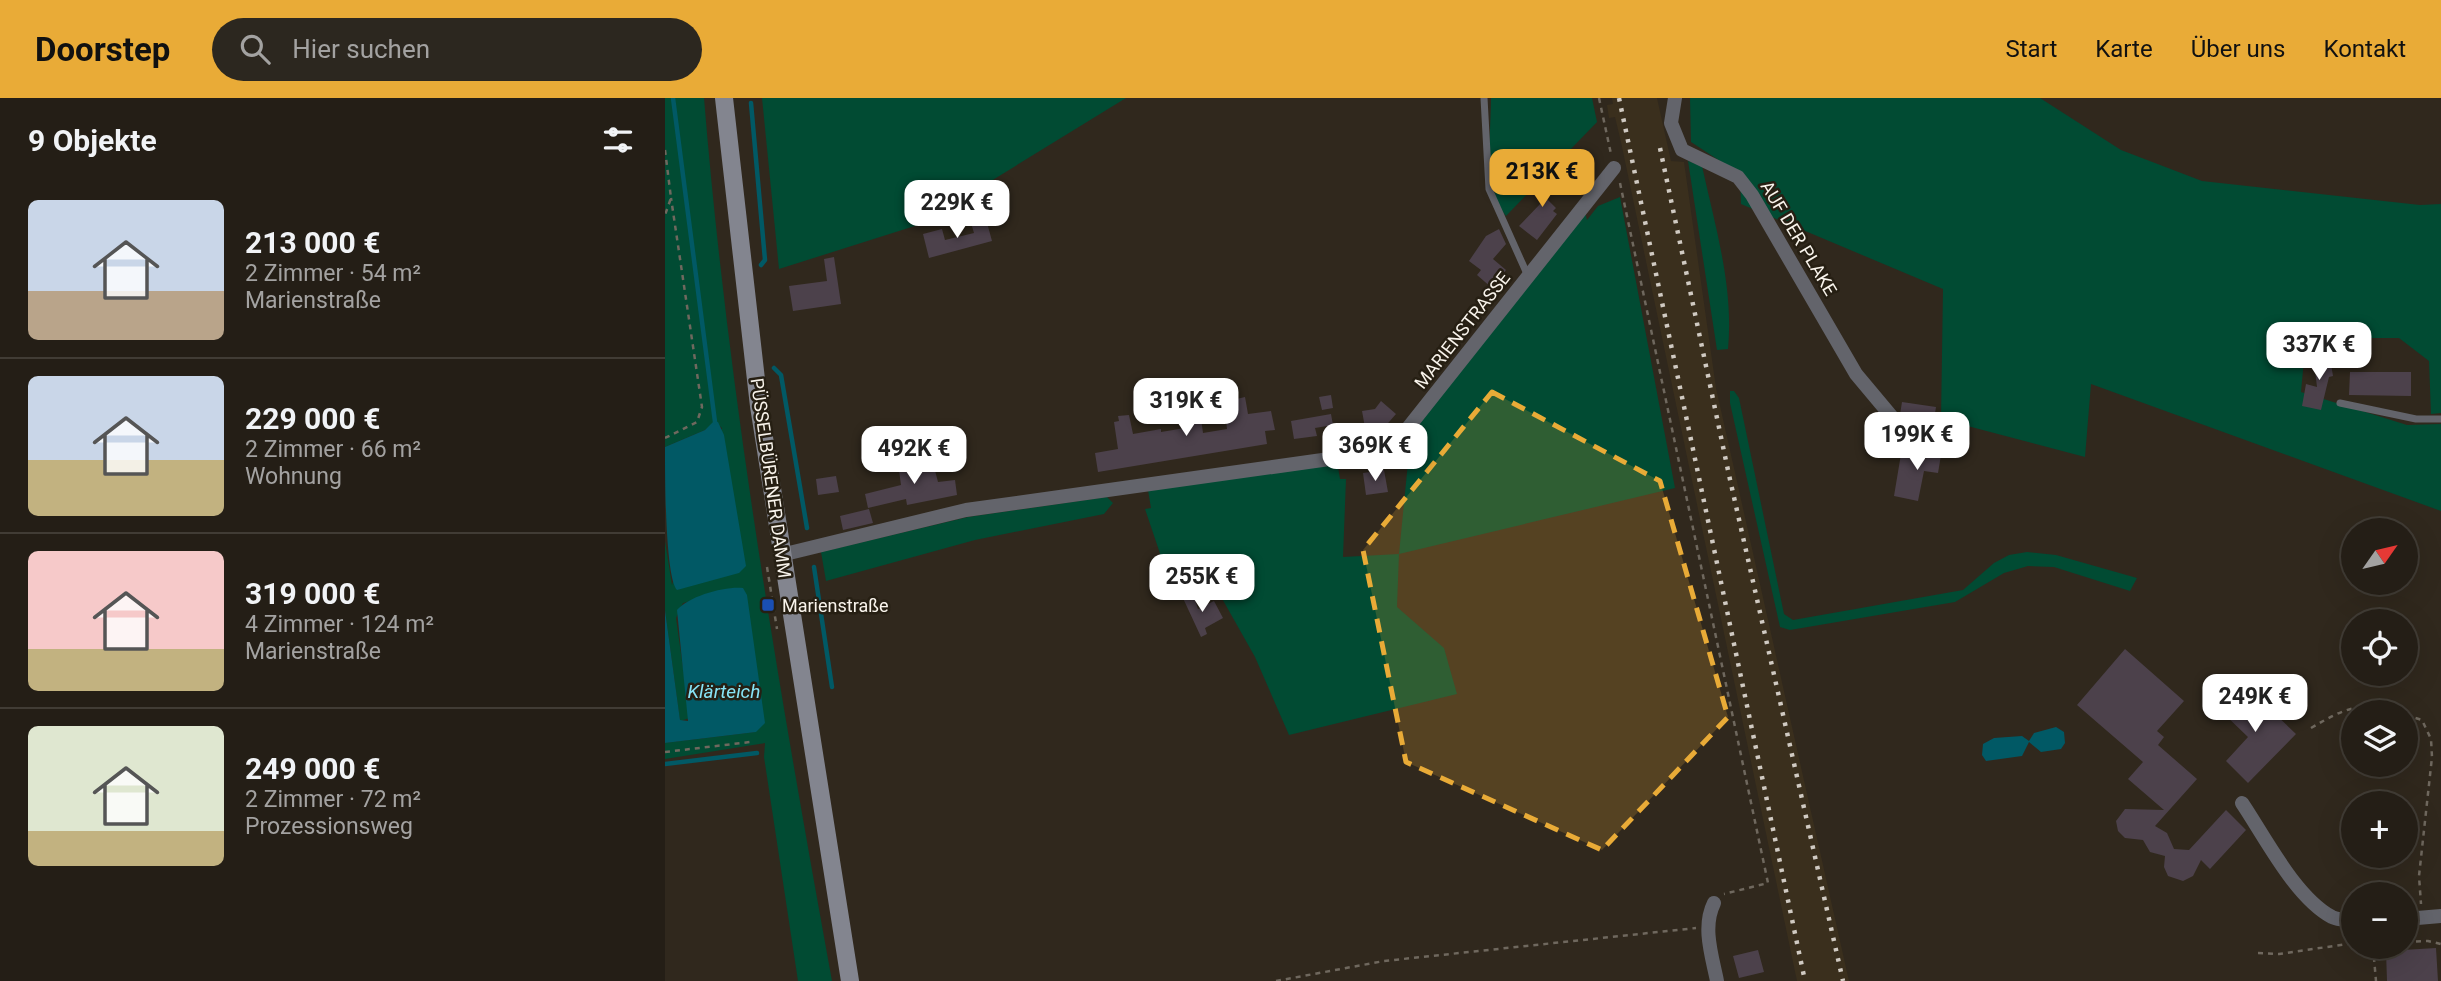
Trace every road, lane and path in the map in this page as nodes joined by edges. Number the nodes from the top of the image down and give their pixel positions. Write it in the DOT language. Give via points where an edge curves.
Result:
graph roads {
  1 [pos="724,98"];
  2 [pos="1485,98"];
  3 [pos="1599,98"];
  4 [pos="1675,98"];
  5 [pos="665,150"];
  6 [pos="1614,168"];
  7 [pos="671,198"];
  8 [pos="665,215"];
  9 [pos="1529,277"];
  10 [pos="2340,403"];
  11 [pos="1892,417"];
  12 [pos="2441,419"];
  13 [pos="665,438"];
  14 [pos="781,555"];
  15 [pos="2341,711"];
  16 [pos="2418,719"];
  17 [pos="2311,728"];
  18 [pos="750,742"];
  19 [pos="665,752"];
  20 [pos="2242,803"];
  21 [pos="1714,903"];
  22 [pos="2441,916"];
  23 [pos="2418,918"];
  24 [pos="2422,918"];
  25 [pos="2341,919"];
  26 [pos="1707,927"];
  27 [pos="2418,941"];
  28 [pos="2441,944"];
  29 [pos="2341,945"];
  30 [pos="2258,953"];
  31 [pos="2374,959"];
  32 [pos="850,981"];
  33 [pos="1276,981"];
  34 [pos="1717,981"];
  35 [pos="2376,981"];
  1 -- 14 [label="main road, PÜSSELBÜRENER DAMM"];
  2 -- 9 [label="lane, MARIENSTRASSE" via="1489,189"];
  3 -- 6 [label="path"];
  4 -- 11 [label="street, AUF DER PLAKE" via="1671,123 1682,150 1738,177 1857,374"];
  5 -- 7 [label="path"];
  6 -- 9 [label="street, MARIENSTRASSE"];
  6 -- 21 [label="path" via="1625,197 1768,883 1729,891"];
  7 -- 8 [label="path"];
  7 -- 13 [label="path" via="702,407 697,422"];
  9 -- 14 [label="street, MARIENSTRASSE" via="1400,439 1372,453 966,510"];
  10 -- 12 [label="lane" via="2416,419"];
  14 -- 32 [label="main road, PÜSSELBÜRENER DAMM"];
  15 -- 17 [label="path"];
  16 -- 24 [label="path" via="2431,739 2432,757 2419,876"];
  18 -- 19 [label="path"];
  20 -- 25 [label="street" via="2310,899"];
  21 -- 26 [label="street"];
  22 -- 24 [label="street"];
  23 -- 24 [label="street"];
  26 -- 33 [label="path" via="1384,961"];
  26 -- 34 [label="street"];
  27 -- 28 [label="path"];
  29 -- 30 [label="path"];
  31 -- 35 [label="path"];
}
